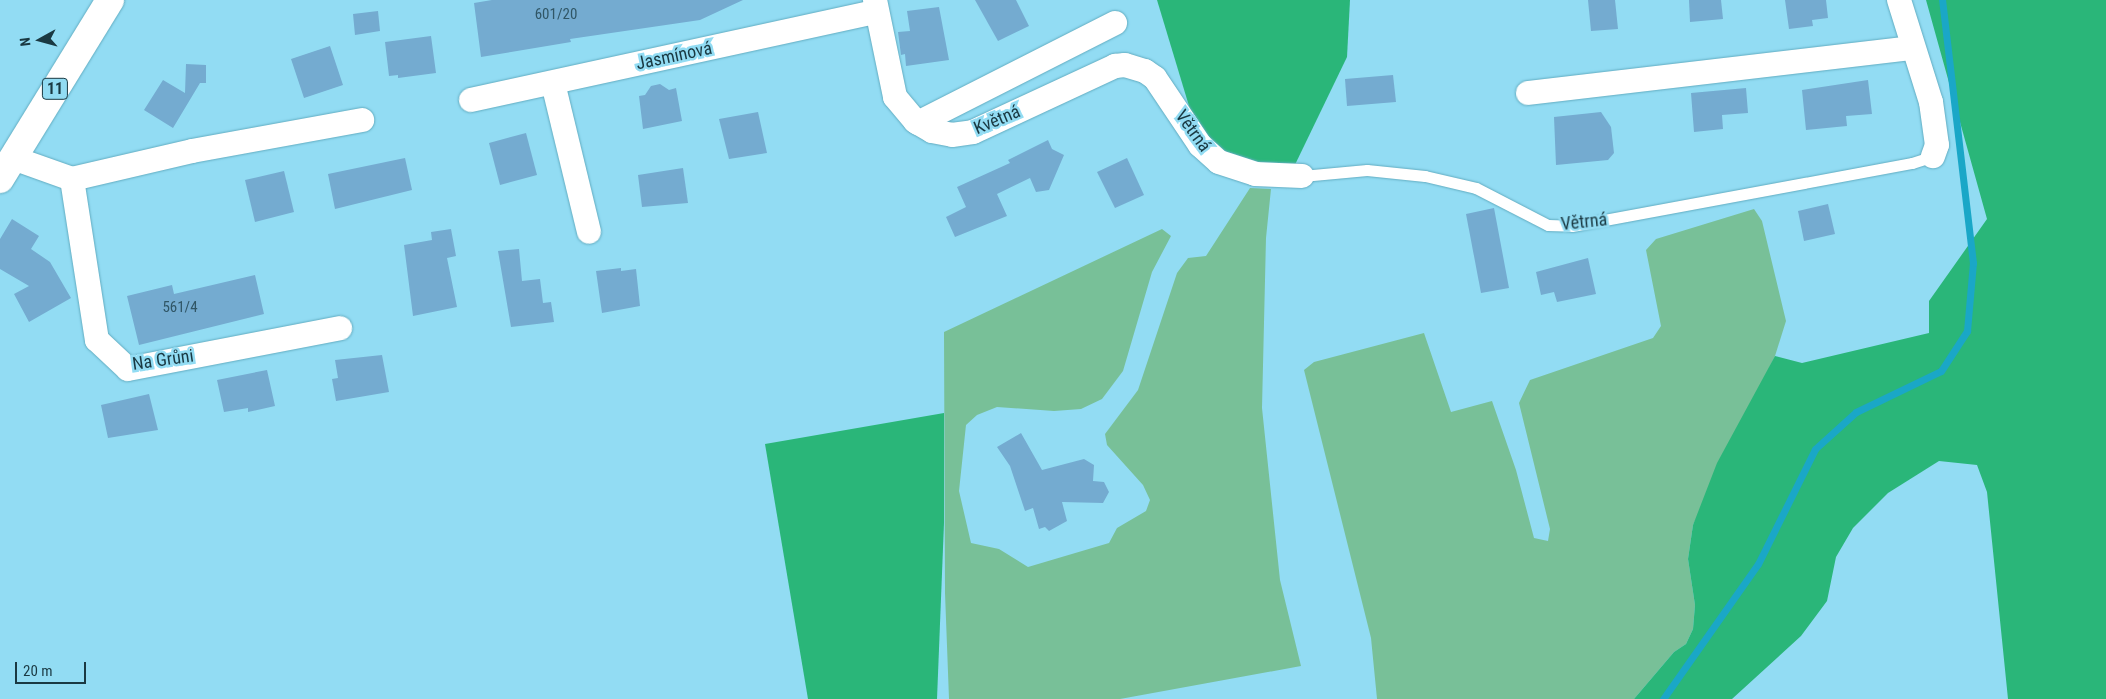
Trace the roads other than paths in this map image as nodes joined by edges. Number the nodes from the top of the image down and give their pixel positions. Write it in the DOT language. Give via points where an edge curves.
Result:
graph roads {
  1 [pos="110,0"];
  2 [pos="1899,0"];
  3 [pos="875,6"];
  4 [pos="1115,23"];
  5 [pos="1911,48"];
  6 [pos="1115,66"];
  7 [pos="553,82"];
  8 [pos="1528,93"];
  9 [pos="471,100"];
  10 [pos="362,120"];
  11 [pos="918,123"];
  12 [pos="1933,156"];
  13 [pos="7,168"];
  14 [pos="1302,176"];
  15 [pos="72,179"];
  16 [pos="589,232"];
  17 [pos="340,328"];
  1 -- 13 [label="main road, 11"];
  2 -- 5 [label="street, Větrná"];
  3 -- 7 [label="street, Jasmínová"];
  3 -- 11 [label="street, Květná" via="892,88 901,106"];
  4 -- 11 [label="street"];
  5 -- 8 [label="street"];
  5 -- 12 [label="street, Větrná" via="1931,102 1937,145"];
  6 -- 11 [label="street, Květná" via="973,132 942,134"];
  6 -- 14 [label="street, Větrná" via="1136,67 1155,78 1200,145 1219,162 1255,174"];
  7 -- 9 [label="street, Jasmínová"];
  7 -- 16 [label="street"];
  10 -- 15 [label="street" via="201,150"];
  12 -- 14 [label="lane, Větrná" via="1923,161 1572,226 1548,225 1476,188 1425,176 1366,170"];
  13 -- 15 [label="street"];
  15 -- 17 [label="street, Na Grůni" via="97,340 128,369"];
}
